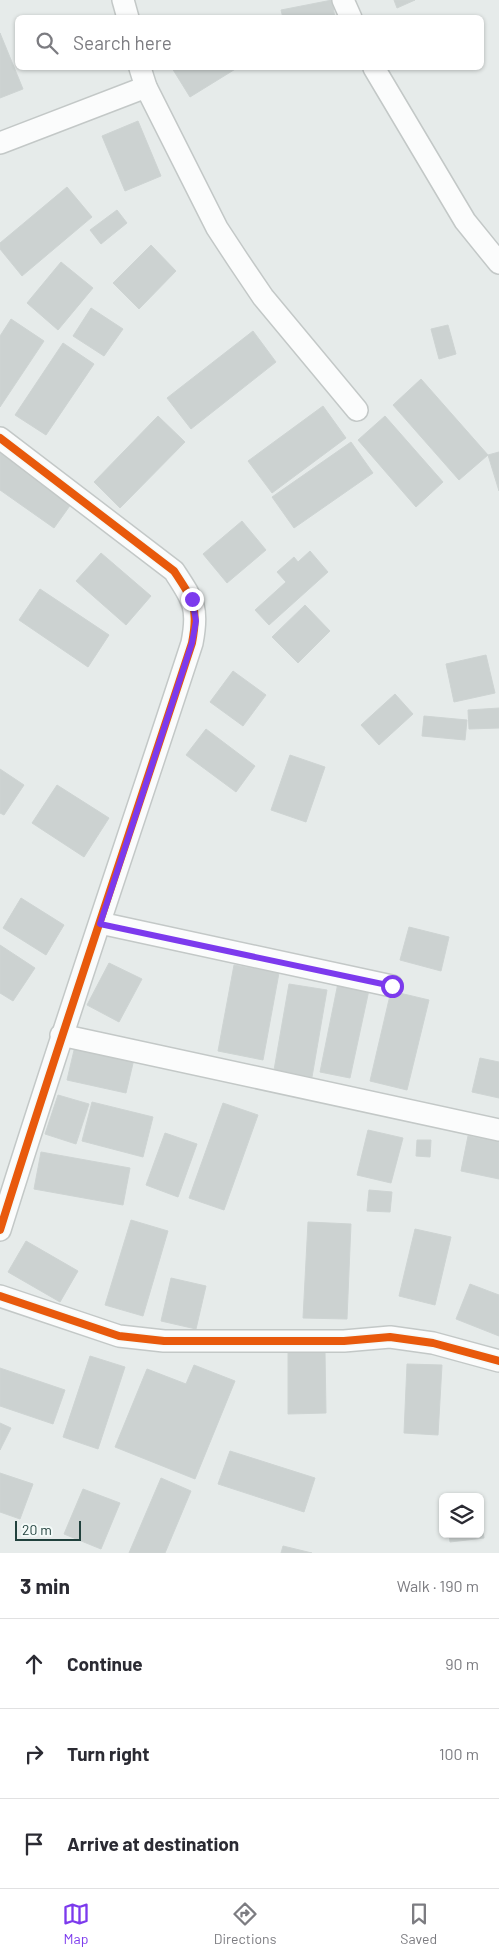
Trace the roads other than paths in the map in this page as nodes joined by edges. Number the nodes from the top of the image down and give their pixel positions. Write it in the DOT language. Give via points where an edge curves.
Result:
graph roads {
  1 [pos="123,0"];
  2 [pos="343,0"];
  3 [pos="127,15"];
  4 [pos="350,15"];
  5 [pos="375,70"];
  6 [pos="143,77"];
  7 [pos="0,143"];
  8 [pos="499,263"];
  9 [pos="357,410"];
  10 [pos="0,438"];
  11 [pos="100,924"];
  12 [pos="392,986"];
  13 [pos="60,1035"];
  14 [pos="499,1130"];
  15 [pos="0,1230"];
  16 [pos="0,1296"];
  17 [pos="499,1361"];
  1 -- 3 [label="street"];
  2 -- 4 [label="street"];
  5 -- 8 [label="street" via="465,221"];
  6 -- 7 [label="street"];
  6 -- 9 [label="street" via="218,228 238,260 263,297"];
  10 -- 11 [label="street" via="174,571 192,599 196,621 192,643"];
  11 -- 12 [label="street"];
  11 -- 13 [label="street"];
  13 -- 14 [label="street"];
  13 -- 15 [label="street"];
  16 -- 17 [label="street" via="119,1336 164,1341 344,1341 390,1337 433,1343"];
}
